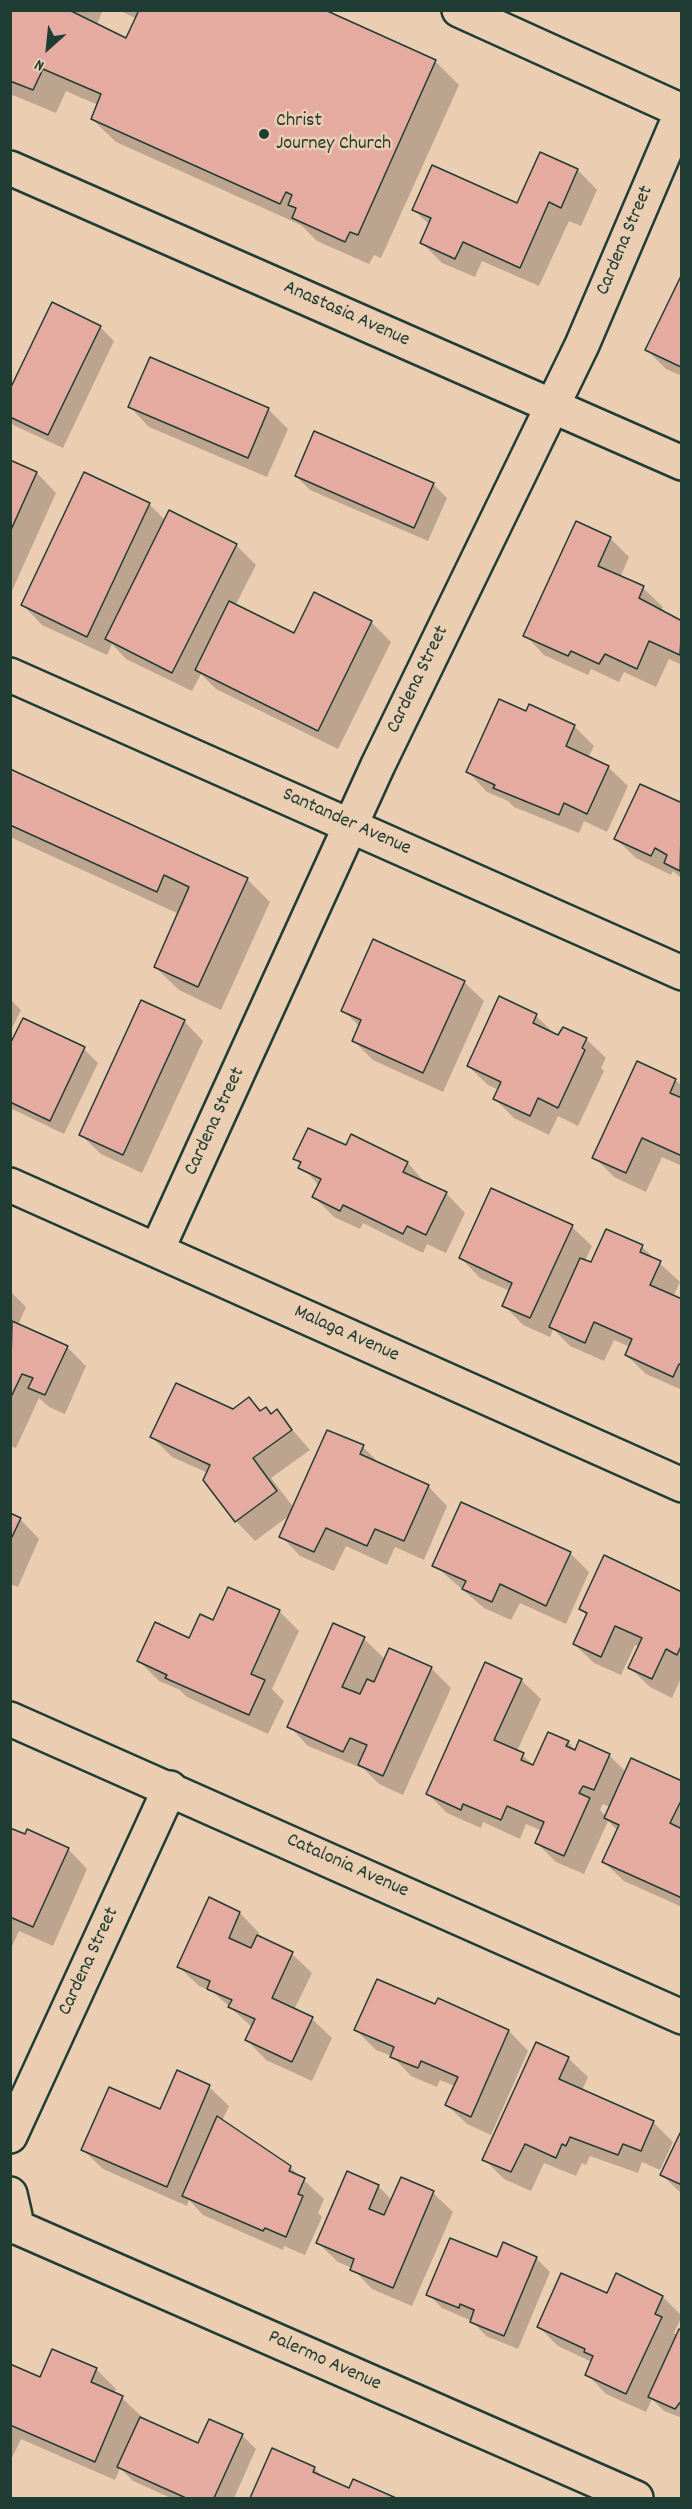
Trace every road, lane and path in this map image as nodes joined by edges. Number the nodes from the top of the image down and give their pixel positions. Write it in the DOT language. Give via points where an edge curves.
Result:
graph roads {
  1 [pos="459,10"];
  2 [pos="681,111"];
  3 [pos="10,168"];
  4 [pos="552,404"];
  5 [pos="681,463"];
  6 [pos="10,675"];
  7 [pos="351,825"];
  8 [pos="681,973"];
  9 [pos="10,1185"];
  10 [pos="157,1250"];
  11 [pos="681,1485"];
  12 [pos="10,1719"];
  13 [pos="170,1788"];
  14 [pos="681,2017"];
  15 [pos="10,2136"];
  16 [pos="11,2216"];
  17 [pos="636,2499"];
  1 -- 2 [label="street"];
  2 -- 4 [label="street, Cardena Street" via="582,345"];
  3 -- 4 [label="street, Anastasia Avenue"];
  4 -- 5 [label="street, Anastasia Avenue"];
  4 -- 7 [label="street, Cardena Street"];
  6 -- 7 [label="street, Santander Avenue"];
  7 -- 8 [label="street, Santander Avenue"];
  7 -- 10 [label="street, Cardena Street"];
  9 -- 10 [label="street, Malaga Avenue"];
  10 -- 11 [label="street, Malaga Avenue"];
  12 -- 13 [label="street, Catalonia Avenue"];
  13 -- 14 [label="street, Catalonia Avenue"];
  13 -- 15 [label="street, Cardena Street"];
  16 -- 17 [label="street, Palermo Avenue"];
}
